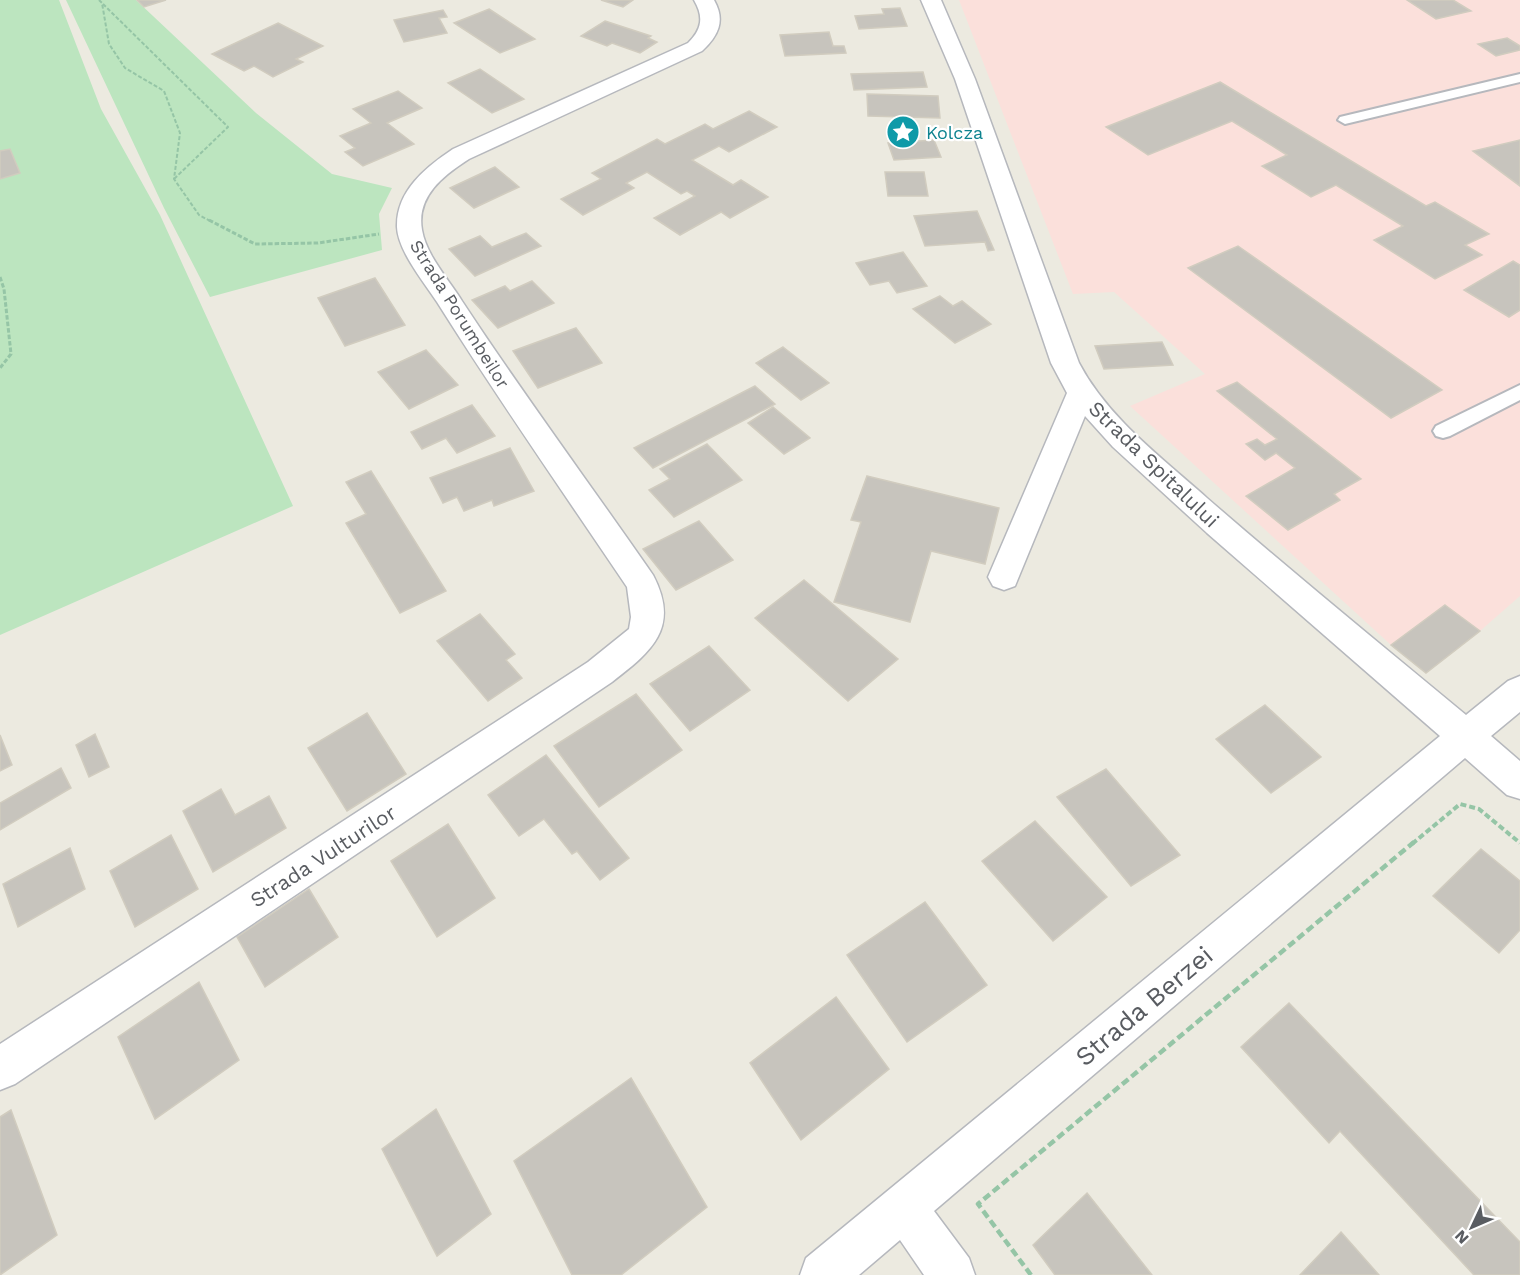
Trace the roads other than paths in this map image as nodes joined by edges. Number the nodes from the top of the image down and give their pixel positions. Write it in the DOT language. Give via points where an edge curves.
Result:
graph roads {
  1 [pos="704,0"];
  2 [pos="932,0"];
  3 [pos="1520,78"];
  4 [pos="1345,120"];
  5 [pos="1520,392"];
  6 [pos="1081,393"];
  7 [pos="1443,431"];
  8 [pos="1004,578"];
  9 [pos="643,638"];
  10 [pos="1520,691"];
  11 [pos="1466,737"];
  12 [pos="1520,783"];
  13 [pos="0,1069"];
  14 [pos="904,1207"];
  15 [pos="823,1275"];
  16 [pos="952,1275"];
  1 -- 9 [label="street, Strada Porumbeilor" via="712,24 708,36 695,47 494,138 442,166 424,182 410,213 408,230 464,324 642,584 649,615"];
  2 -- 6 [label="street, Strada Spitalului" via="965,79 1065,363"];
  3 -- 4 [label="lane"];
  5 -- 7 [label="lane"];
  6 -- 8 [label="street"];
  6 -- 11 [label="street, Strada Spitalului" via="1123,440 1218,525"];
  9 -- 13 [label="street, Strada Vulturilor" via="600,672"];
  10 -- 11 [label="street, Strada Berzei"];
  11 -- 12 [label="street, Strada Spitalului"];
  11 -- 14 [label="street, Strada Berzei"];
  14 -- 15 [label="street, Strada Berzei"];
  14 -- 16 [label="street"];
}
